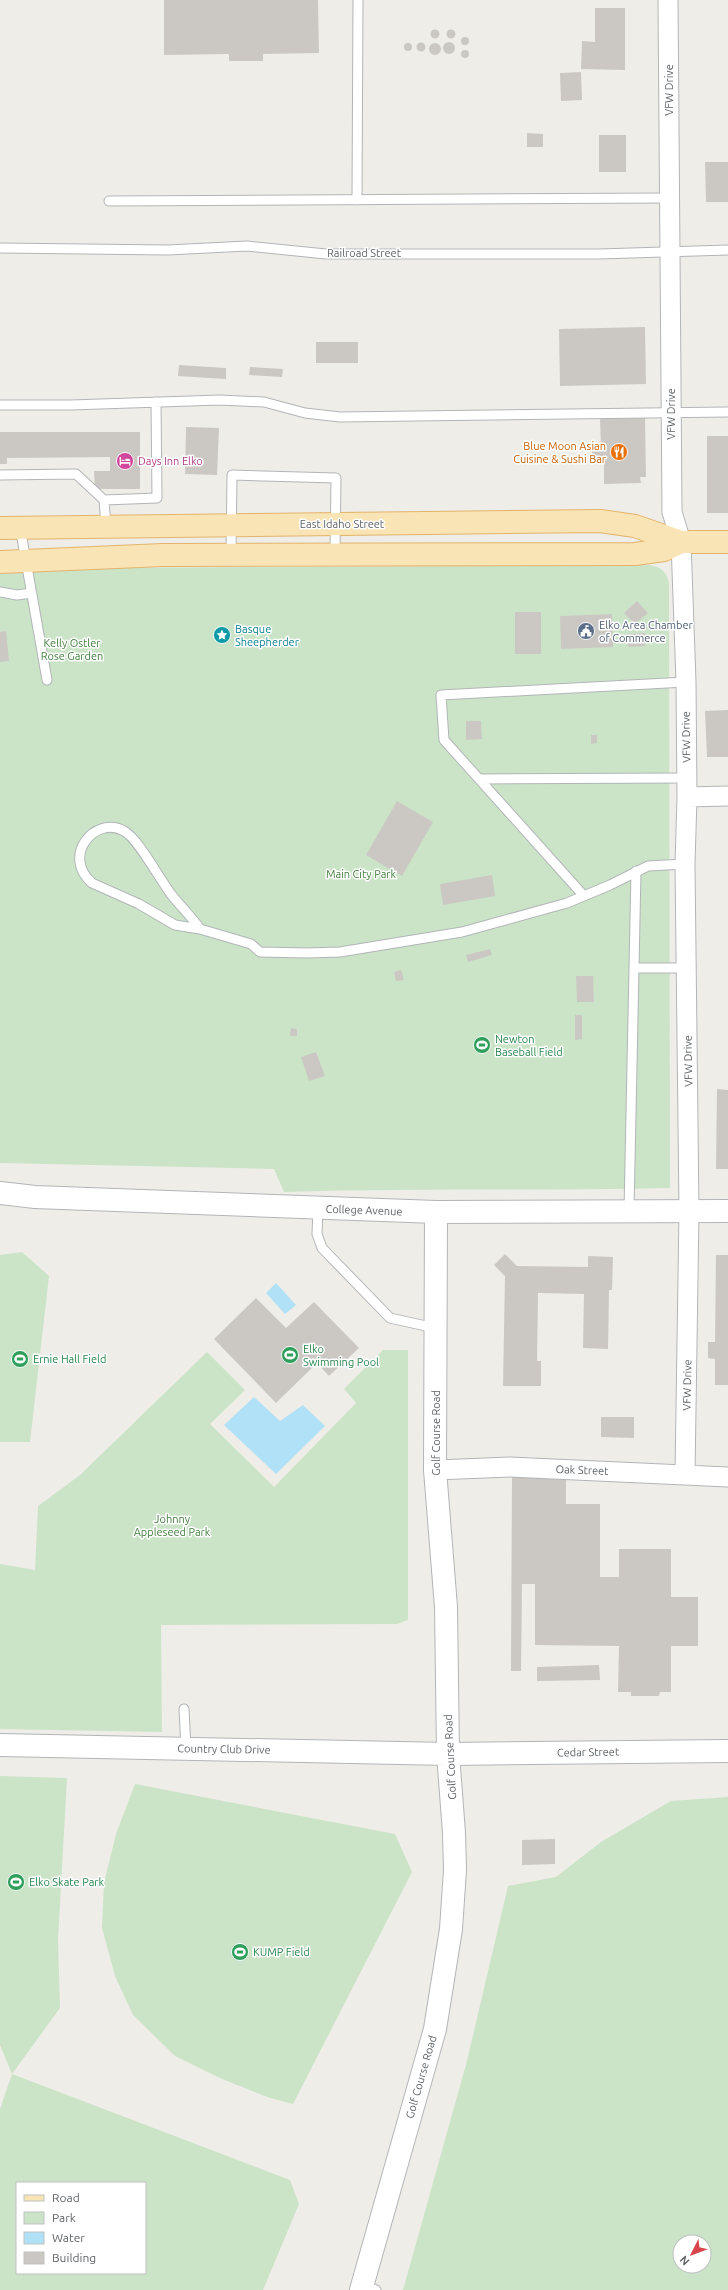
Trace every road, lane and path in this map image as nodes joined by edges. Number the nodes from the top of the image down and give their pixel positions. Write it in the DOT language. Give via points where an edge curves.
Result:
graph roads {
  1 [pos="358,0"];
  2 [pos="668,0"];
  3 [pos="670,198"];
  4 [pos="357,200"];
  5 [pos="109,201"];
  6 [pos="0,248"];
  7 [pos="728,250"];
  8 [pos="670,251"];
  9 [pos="156,402"];
  10 [pos="0,405"];
  11 [pos="728,412"];
  12 [pos="671,413"];
  13 [pos="0,475"];
  14 [pos="104,500"];
  15 [pos="230,524"];
  16 [pos="334,524"];
  17 [pos="106,526"];
  18 [pos="10,528"];
  19 [pos="681,542"];
  20 [pos="728,542"];
  21 [pos="231,555"];
  22 [pos="335,556"];
  23 [pos="25,560"];
  24 [pos="0,562"];
  25 [pos="0,592"];
  26 [pos="31,593"];
  27 [pos="46,680"];
  28 [pos="686,682"];
  29 [pos="687,778"];
  30 [pos="479,779"];
  31 [pos="728,796"];
  32 [pos="687,797"];
  33 [pos="685,864"];
  34 [pos="636,871"];
  35 [pos="584,896"];
  36 [pos="200,929"];
  37 [pos="634,968"];
  38 [pos="686,968"];
  39 [pos="0,1193"];
  40 [pos="318,1208"];
  41 [pos="629,1211"];
  42 [pos="689,1211"];
  43 [pos="728,1211"];
  44 [pos="436,1212"];
  45 [pos="435,1328"];
  46 [pos="435,1470"];
  47 [pos="685,1475"];
  48 [pos="728,1477"];
  49 [pos="184,1709"];
  50 [pos="0,1744"];
  51 [pos="186,1748"];
  52 [pos="728,1751"];
  53 [pos="448,1754"];
  54 [pos="367,2288"];
  1 -- 4 [label="lane"];
  2 -- 3 [label="street, VFW Drive"];
  3 -- 4 [label="lane"];
  3 -- 8 [label="street, VFW Drive"];
  4 -- 5 [label="lane"];
  6 -- 8 [label="lane, Railroad Street" via="168,250 247,246 326,254 599,254"];
  7 -- 8 [label="lane, Railroad Street"];
  8 -- 12 [label="street, VFW Drive"];
  9 -- 10 [label="lane"];
  9 -- 12 [label="lane" via="264,402 305,414 340,417"];
  9 -- 14 [label="lane" via="157,498"];
  11 -- 12 [label="lane"];
  12 -- 19 [label="street, VFW Drive" via="672,512"];
  13 -- 14 [label="lane" via="76,474"];
  14 -- 17 [label="lane"];
  15 -- 16 [label="main road, East Idaho Street"];
  15 -- 16 [label="lane" via="232,475 336,478"];
  15 -- 17 [label="main road, East Idaho Street"];
  15 -- 21 [label="lane"];
  16 -- 19 [label="main road, East Idaho Street" via="600,521 635,526"];
  16 -- 22 [label="lane"];
  17 -- 18 [label="main road, East Idaho Street"];
  18 -- 23 [label="lane"];
  19 -- 20 [label="main road, East Idaho Street"];
  19 -- 22 [label="main road, East Idaho Street" via="664,550 635,554"];
  19 -- 28 [label="street, VFW Drive"];
  21 -- 22 [label="main road, East Idaho Street"];
  21 -- 23 [label="main road, East Idaho Street"];
  23 -- 24 [label="main road, East Idaho Street"];
  23 -- 26 [label="lane"];
  25 -- 26 [label="lane" via="17,595"];
  26 -- 27 [label="lane"];
  28 -- 29 [label="street, VFW Drive"];
  28 -- 30 [label="lane" via="441,695 444,740"];
  29 -- 30 [label="lane"];
  29 -- 32 [label="street, VFW Drive"];
  30 -- 35 [label="lane"];
  31 -- 32 [label="street"];
  32 -- 33 [label="street, VFW Drive"];
  33 -- 34 [label="lane" via="652,865"];
  33 -- 38 [label="street, VFW Drive"];
  34 -- 35 [label="lane"];
  34 -- 37 [label="lane"];
  35 -- 36 [label="lane" via="462,932 340,952 260,952 250,944"];
  36 -- 36 [label="lane" via="171,895 136,842 126,832 116,828 104,828 95,833 82,847 79,864 92,883 139,904 175,925"];
  37 -- 38 [label="lane"];
  37 -- 41 [label="lane"];
  38 -- 42 [label="street, VFW Drive"];
  39 -- 40 [label="street, College Avenue" via="35,1197"];
  40 -- 44 [label="street, College Avenue"];
  40 -- 45 [label="lane" via="317,1234 327,1254 390,1318"];
  41 -- 42 [label="street, College Avenue"];
  41 -- 44 [label="street, College Avenue"];
  42 -- 43 [label="street, College Avenue"];
  42 -- 47 [label="street, VFW Drive"];
  44 -- 45 [label="street, Golf Course Road"];
  45 -- 46 [label="street, Golf Course Road"];
  46 -- 47 [label="street, Oak Street" via="510,1467"];
  46 -- 53 [label="street, Golf Course Road" via="446,1607"];
  47 -- 48 [label="street, Oak Street"];
  49 -- 51 [label="lane"];
  50 -- 51 [label="street, Country Club Drive"];
  51 -- 53 [label="street, Country Club Drive"];
  52 -- 53 [label="street, Cedar Street"];
  53 -- 54 [label="street, Golf Course Road" via="455,1870 445,1978 435,2029"];
}
